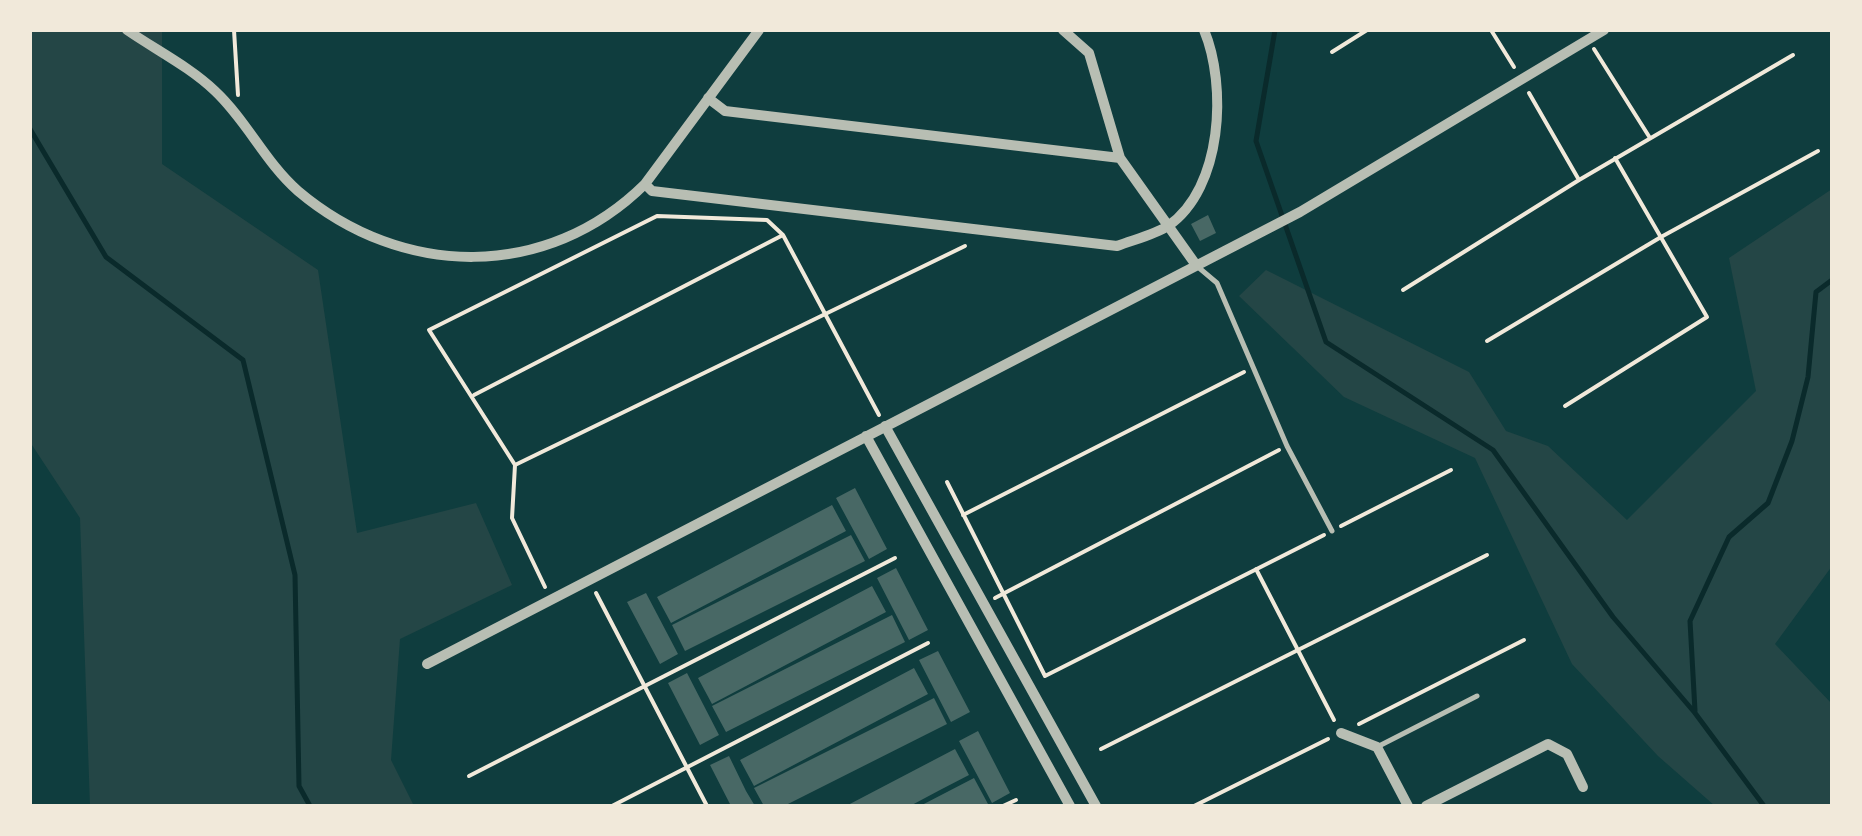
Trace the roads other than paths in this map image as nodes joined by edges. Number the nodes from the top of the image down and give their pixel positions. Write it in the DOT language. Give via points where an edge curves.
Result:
graph roads {
  1 [pos="127,30"];
  2 [pos="759,30"];
  3 [pos="1063,30"];
  4 [pos="1204,30"];
  5 [pos="1604,30"];
  6 [pos="708,98"];
  7 [pos="1120,158"];
  8 [pos="645,184"];
  9 [pos="1169,226"];
  10 [pos="1196,265"];
  11 [pos="885,426"];
  12 [pos="866,436"];
  13 [pos="1332,531"];
  14 [pos="427,664"];
  15 [pos="1476,696"];
  16 [pos="1341,732"];
  17 [pos="1377,746"];
  18 [pos="1583,787"];
  19 [pos="1070,806"];
  20 [pos="1096,806"];
  21 [pos="1408,806"];
  22 [pos="1426,806"];
  1 -- 8 [label="street" via="213,89 297,190 407,248 462,260 530,250 623,206"];
  2 -- 6 [label="street"];
  3 -- 7 [label="street" via="1089,53"];
  4 -- 9 [label="street" via="1214,54 1218,100 1214,149 1196,191"];
  5 -- 10 [label="street" via="1300,212"];
  6 -- 7 [label="street" via="724,111"];
  6 -- 8 [label="street"];
  7 -- 9 [label="street"];
  8 -- 9 [label="street" via="652,191 1117,246"];
  9 -- 10 [label="street"];
  10 -- 11 [label="street"];
  10 -- 13 [label="lane" via="1217,283 1287,446"];
  11 -- 12 [label="street"];
  11 -- 20 [label="street"];
  12 -- 14 [label="street"];
  12 -- 19 [label="street"];
  15 -- 17 [label="lane"];
  16 -- 17 [label="street"];
  17 -- 21 [label="street"];
  18 -- 22 [label="street" via="1567,754 1548,744"];
}
